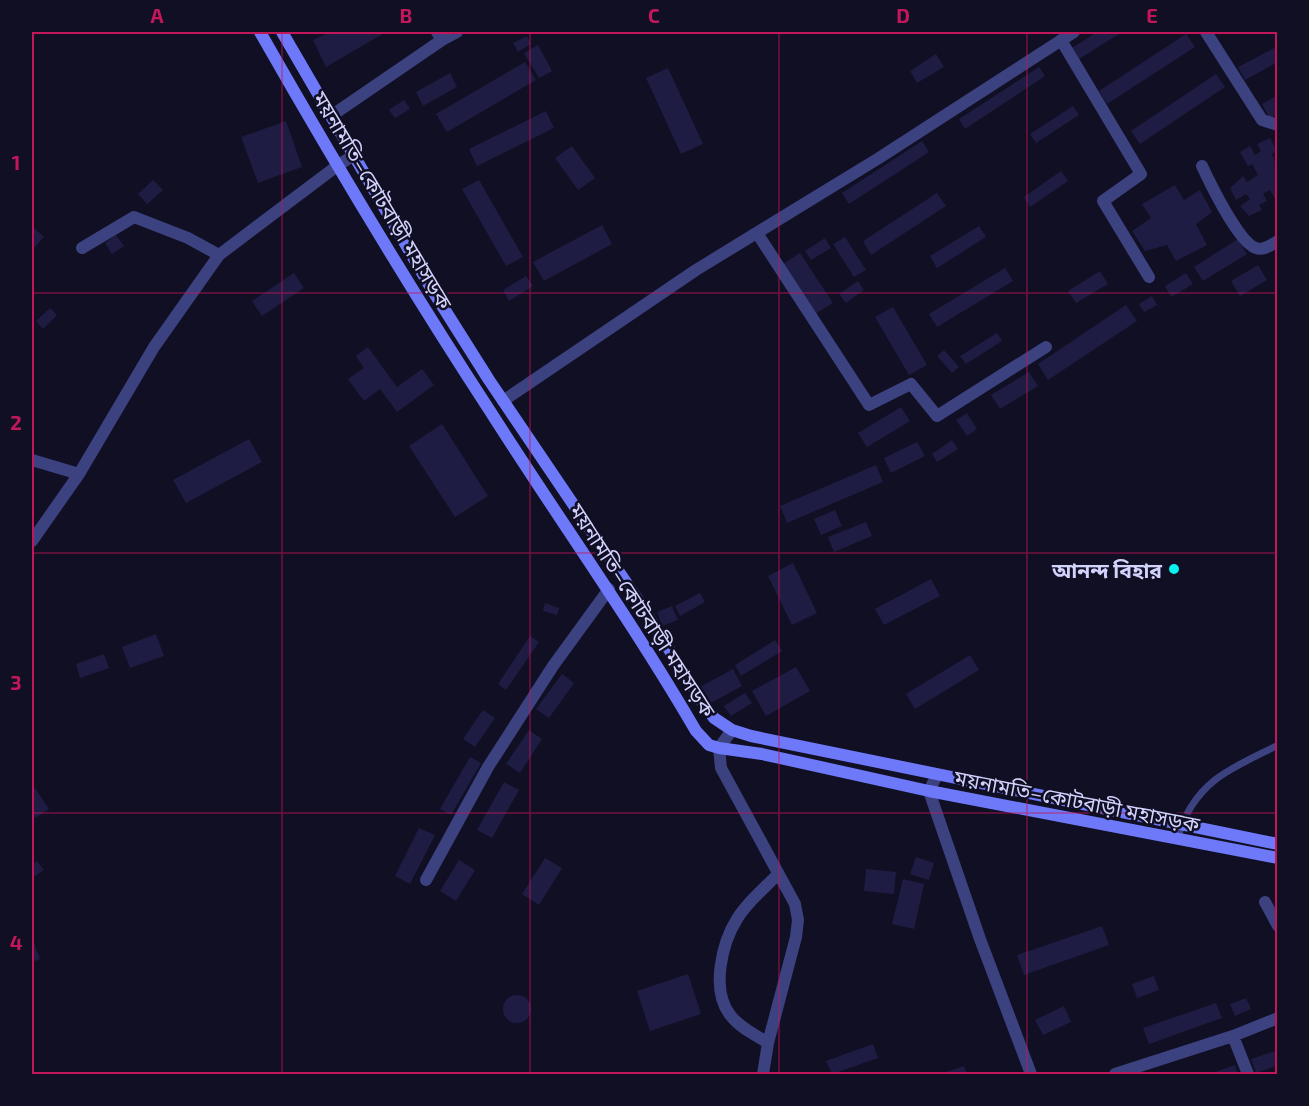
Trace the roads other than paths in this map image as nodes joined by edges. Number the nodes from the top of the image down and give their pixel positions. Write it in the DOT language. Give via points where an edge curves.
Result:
graph roads {
  1 [pos="260,32"];
  2 [pos="282,32"];
  3 [pos="457,32"];
  4 [pos="1074,32"];
  5 [pos="1206,32"];
  6 [pos="440,36"];
  7 [pos="1061,40"];
  8 [pos="331,116"];
  9 [pos="1278,125"];
  10 [pos="354,155"];
  11 [pos="337,165"];
  12 [pos="1202,166"];
  13 [pos="757,233"];
  14 [pos="1278,242"];
  15 [pos="82,248"];
  16 [pos="219,255"];
  17 [pos="1149,277"];
  18 [pos="1046,347"];
  19 [pos="503,401"];
  20 [pos="32,460"];
  21 [pos="80,474"];
  22 [pos="32,541"];
  23 [pos="609,589"];
  24 [pos="732,730"];
  25 [pos="1278,745"];
  26 [pos="719,748"];
  27 [pos="937,775"];
  28 [pos="929,791"];
  29 [pos="1181,824"];
  30 [pos="1178,839"];
  31 [pos="1278,844"];
  32 [pos="1278,858"];
  33 [pos="778,874"];
  34 [pos="426,880"];
  35 [pos="1265,902"];
  36 [pos="1278,926"];
  37 [pos="1278,1018"];
  38 [pos="1233,1036"];
  39 [pos="768,1043"];
  40 [pos="763,1074"];
  41 [pos="1031,1074"];
  42 [pos="1115,1074"];
  43 [pos="1248,1074"];
  1 -- 11 [label="main road, ময়নামতি–কোটবাড়ী মহাসড়ক"];
  2 -- 8 [label="main road, ময়নামতি–কোটবাড়ী মহাসড়ক"];
  3 -- 6 [label="street"];
  4 -- 7 [label="street"];
  5 -- 9 [label="street" via="1262,120"];
  6 -- 8 [label="street"];
  7 -- 13 [label="street"];
  7 -- 17 [label="street" via="1141,174 1103,201"];
  8 -- 10 [label="main road, ময়নামতি–কোটবাড়ী মহাসড়ক"];
  10 -- 11 [label="street"];
  10 -- 19 [label="main road, ময়নামতি–কোটবাড়ী মহাসড়ক" via="431,288"];
  11 -- 16 [label="street"];
  11 -- 23 [label="main road, ময়নামতি–কোটবাড়ী মহাসড়ক" via="489,411"];
  12 -- 14 [label="street" via="1239,233 1253,247 1267,248"];
  13 -- 18 [label="street" via="868,405 911,384 937,416"];
  13 -- 19 [label="street"];
  15 -- 16 [label="street" via="134,217"];
  16 -- 21 [label="street" via="154,347"];
  19 -- 24 [label="main road, ময়নামতি–কোটবাড়ী মহাসড়ক" via="701,700 714,717"];
  20 -- 21 [label="street"];
  21 -- 22 [label="street"];
  23 -- 26 [label="main road, ময়নামতি–কোটবাড়ী মহাসড়ক" via="696,730 709,745"];
  23 -- 34 [label="street" via="553,666 489,767"];
  24 -- 26 [label="street"];
  24 -- 27 [label="main road, ময়নামতি–কোটবাড়ী মহাসড়ক"];
  25 -- 29 [label="lane" via="1215,780"];
  26 -- 28 [label="main road, ময়নামতি–কোটবাড়ী মহাসড়ক"];
  26 -- 33 [label="street" via="721,768"];
  27 -- 28 [label="street"];
  27 -- 29 [label="main road, ময়নামতি–কোটবাড়ী মহাসড়ক"];
  28 -- 30 [label="main road, ময়নামতি–কোটবাড়ী মহাসড়ক"];
  28 -- 41 [label="street"];
  29 -- 30 [label="lane"];
  29 -- 31 [label="main road, ময়নামতি–কোটবাড়ী মহাসড়ক"];
  30 -- 32 [label="main road, ময়নামতি–কোটবাড়ী মহাসড়ক"];
  33 -- 39 [label="street" via="795,904 798,920"];
  33 -- 39 [label="street" via="738,917 720,962 720,981 729,1015"];
  35 -- 36 [label="street"];
  37 -- 38 [label="street"];
  38 -- 42 [label="street"];
  38 -- 43 [label="street"];
  39 -- 40 [label="street"];
}
